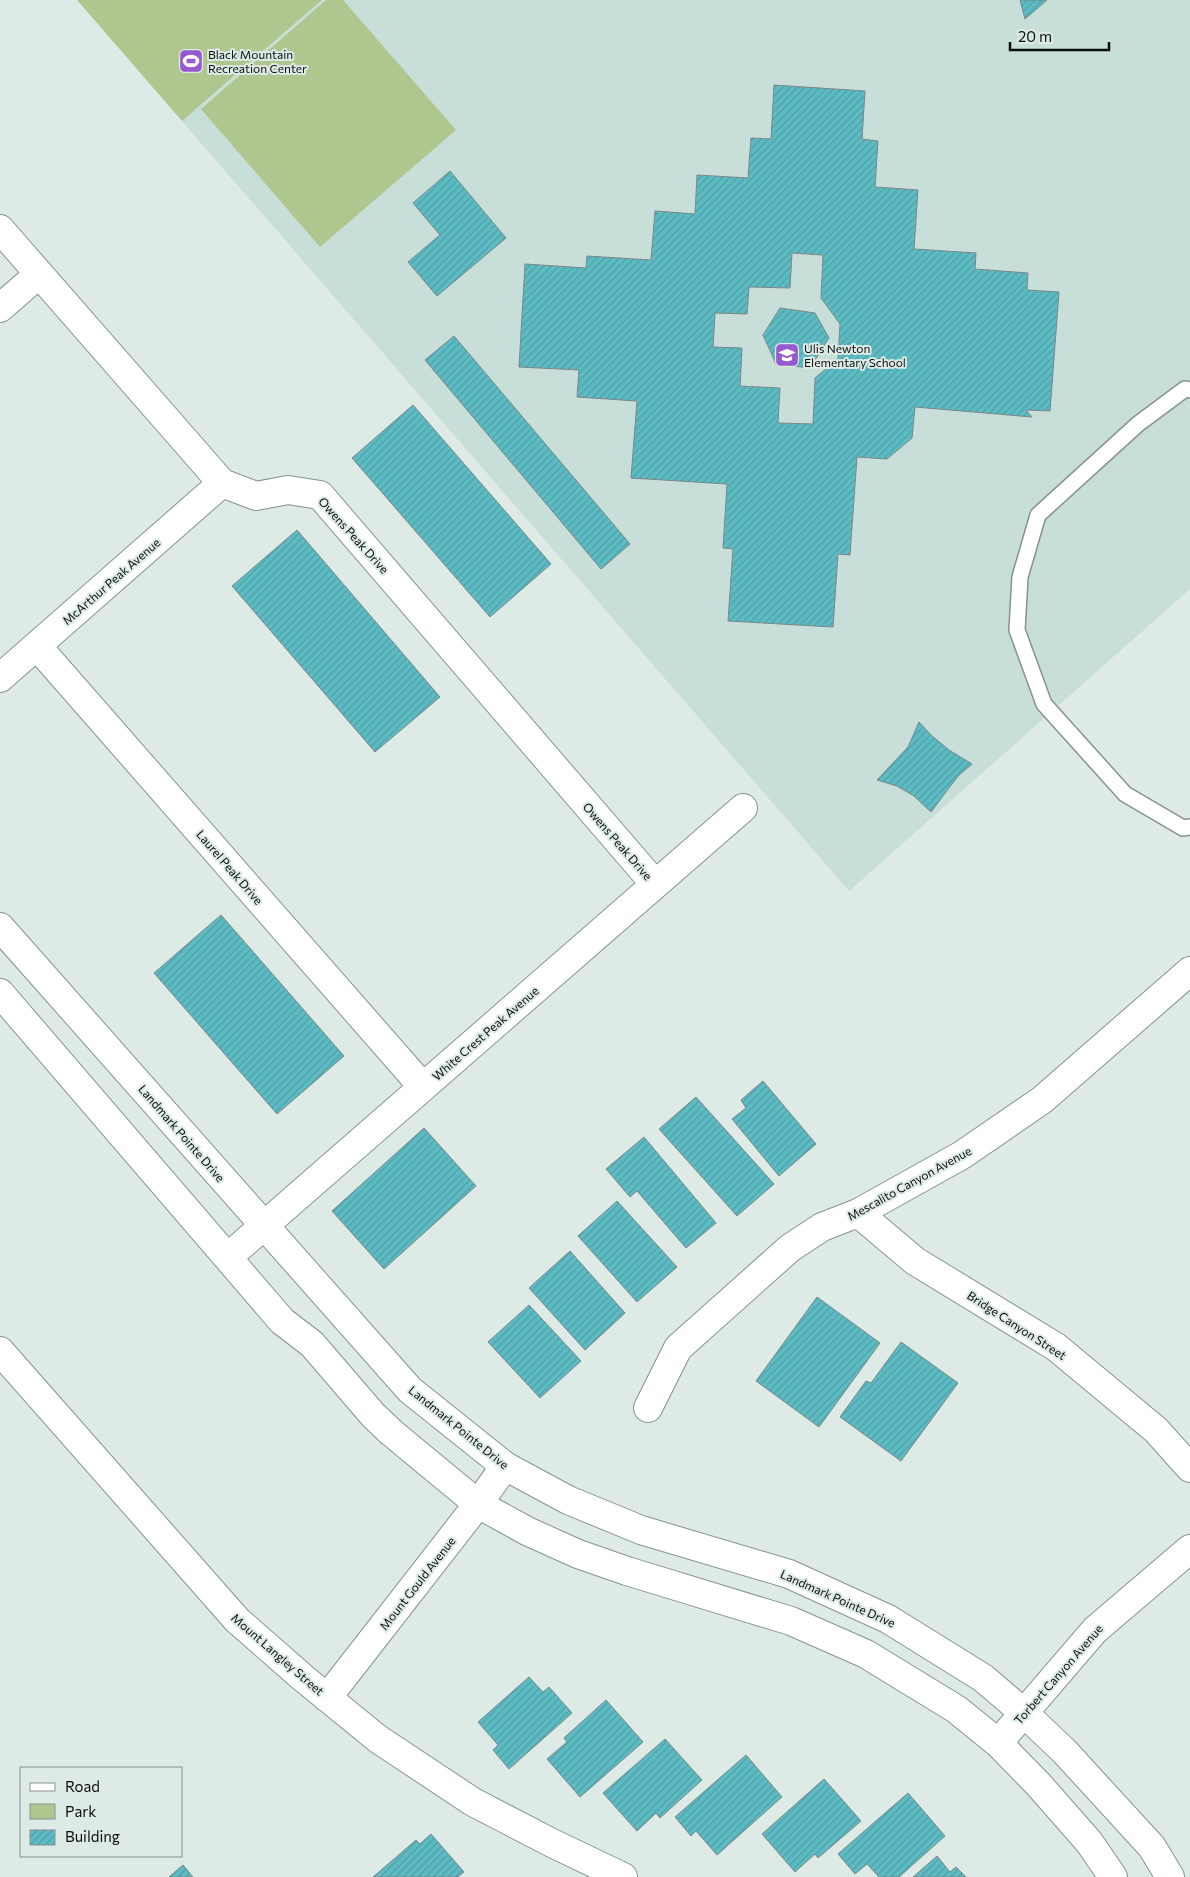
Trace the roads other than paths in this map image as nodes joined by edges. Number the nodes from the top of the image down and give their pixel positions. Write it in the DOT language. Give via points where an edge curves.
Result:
graph roads {
  1 [pos="0,229"];
  2 [pos="39,274"];
  3 [pos="0,308"];
  4 [pos="1188,392"];
  5 [pos="222,483"];
  6 [pos="36,646"];
  7 [pos="0,678"];
  8 [pos="742,808"];
  9 [pos="1190,827"];
  10 [pos="655,884"];
  11 [pos="0,927"];
  12 [pos="1190,971"];
  13 [pos="0,993"];
  14 [pos="423,1087"];
  15 [pos="858,1213"];
  16 [pos="264,1226"];
  17 [pos="228,1257"];
  18 [pos="0,1351"];
  19 [pos="648,1408"];
  20 [pos="505,1466"];
  21 [pos="1190,1468"];
  22 [pos="478,1504"];
  23 [pos="1190,1549"];
  24 [pos="327,1698"];
  25 [pos="1023,1712"];
  26 [pos="998,1743"];
  27 [pos="623,1877"];
  28 [pos="1113,1877"];
  29 [pos="1170,1877"];
  1 -- 2 [label="street, Owens Peak Drive"];
  2 -- 3 [label="street"];
  2 -- 5 [label="street, Owens Peak Drive"];
  4 -- 9 [label="lane" via="1138,424 1038,515 1020,577 1017,630 1044,704 1125,794 1183,828"];
  5 -- 6 [label="street, McArthur Peak Avenue"];
  5 -- 10 [label="street, Owens Peak Drive" via="256,496 288,490 320,494"];
  6 -- 7 [label="street, McArthur Peak Avenue"];
  6 -- 14 [label="street, Laurel Peak Drive"];
  8 -- 10 [label="street, White Crest Peak Avenue"];
  10 -- 14 [label="street, White Crest Peak Avenue"];
  11 -- 16 [label="street, Landmark Pointe Drive"];
  12 -- 15 [label="street, Mescalito Canyon Avenue" via="1042,1100 962,1155"];
  13 -- 17 [label="street"];
  14 -- 16 [label="street, White Crest Peak Avenue"];
  15 -- 19 [label="street, Mescalito Canyon Avenue" via="822,1227 790,1248 678,1348"];
  15 -- 21 [label="street, Bridge Canyon Street" via="915,1261 1056,1347 1156,1430"];
  16 -- 17 [label="street, White Crest Peak Avenue"];
  16 -- 20 [label="street, Landmark Pointe Drive" via="410,1390"];
  17 -- 22 [label="street" via="282,1321 312,1344 373,1415"];
  18 -- 24 [label="street, Mount Langley Street" via="237,1620"];
  20 -- 22 [label="street, Mount Gould Avenue"];
  20 -- 25 [label="street, Landmark Pointe Drive" via="568,1500 632,1526 789,1574 888,1619 983,1678"];
  22 -- 24 [label="street, Mount Gould Avenue"];
  22 -- 26 [label="street" via="578,1554 791,1621 866,1654 956,1709"];
  23 -- 25 [label="street, Torbert Canyon Avenue" via="1095,1630"];
  24 -- 27 [label="street, Mount Langley Street" via="378,1739 473,1802"];
  25 -- 26 [label="street, Torbert Canyon Avenue"];
  25 -- 29 [label="street, Landmark Pointe Drive" via="1065,1752 1152,1847"];
  26 -- 28 [label="street" via="1089,1842"];
}
